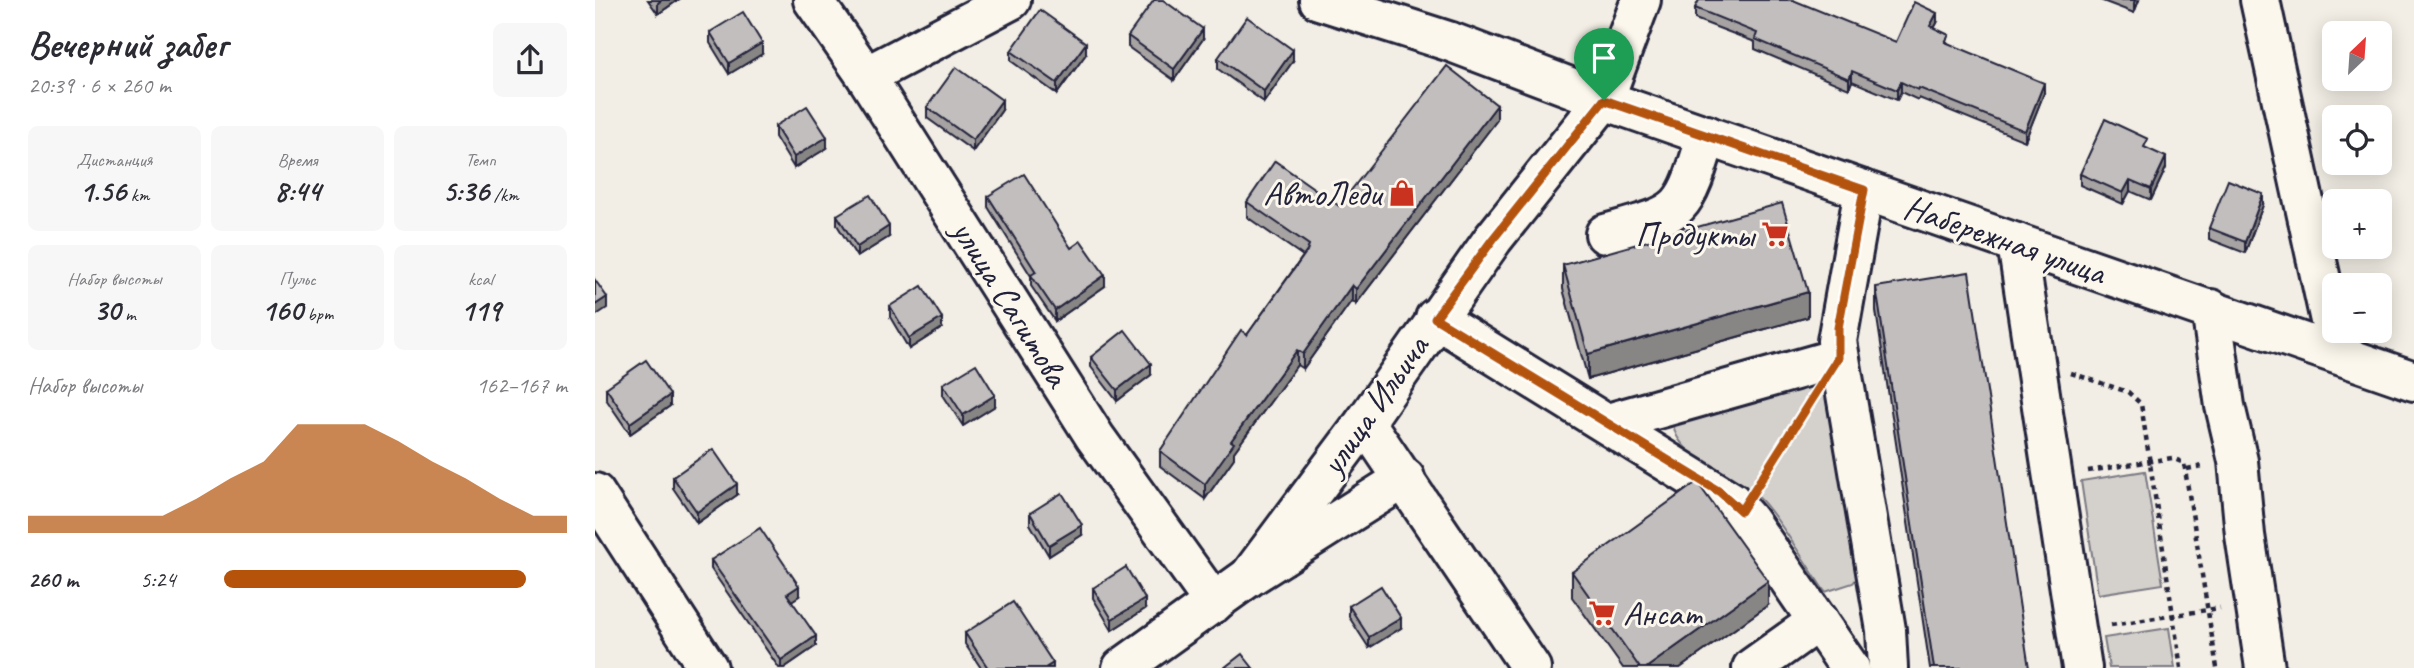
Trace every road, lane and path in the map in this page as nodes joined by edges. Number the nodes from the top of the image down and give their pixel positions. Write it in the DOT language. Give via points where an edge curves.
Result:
graph roads {
  1 [pos="813,0"];
  2 [pos="1011,0"];
  3 [pos="1319,0"];
  4 [pos="1641,0"];
  5 [pos="2260,0"];
  6 [pos="866,76"];
  7 [pos="1604,100"];
  8 [pos="1707,135"];
  9 [pos="1864,190"];
  10 [pos="1605,234"];
  11 [pos="2017,243"];
  12 [pos="2211,309"];
  13 [pos="1435,318"];
  14 [pos="2337,353"];
  15 [pos="1838,358"];
  16 [pos="2064,372"];
  17 [pos="2414,381"];
  18 [pos="1365,422"];
  19 [pos="1608,423"];
  20 [pos="2149,462"];
  21 [pos="2086,471"];
  22 [pos="1405,478"];
  23 [pos="595,493"];
  24 [pos="1741,511"];
  25 [pos="1249,577"];
  26 [pos="1214,603"];
  27 [pos="2255,603"];
  28 [pos="2208,610"];
  29 [pos="2173,615"];
  30 [pos="1818,621"];
  31 [pos="2109,625"];
  32 [pos="708,668"];
  33 [pos="1122,668"];
  34 [pos="1531,668"];
  35 [pos="1752,668"];
  36 [pos="1850,668"];
  37 [pos="1888,668"];
  38 [pos="2082,668"];
  39 [pos="2181,668"];
  40 [pos="2217,668"];
  41 [pos="2265,668"];
  1 -- 6 [label="street, улица Сагитова"];
  2 -- 6 [label="street"];
  3 -- 7 [label="street, Набережная улица" via="1451,42"];
  4 -- 7 [label="street, улица Ильича"];
  5 -- 14 [label="street"];
  6 -- 26 [label="street, улица Сагитова" via="1095,437"];
  7 -- 8 [label="street, Набережная улица"];
  7 -- 13 [label="street, улица Ильича"];
  8 -- 9 [label="street, Набережная улица"];
  8 -- 10 [label="street" via="1693,182 1674,211"];
  9 -- 11 [label="street, Набережная улица"];
  9 -- 15 [label="street" via="1838,328"];
  11 -- 12 [label="street, Набережная улица"];
  11 -- 38 [label="street"];
  12 -- 14 [label="street, Набережная улица"];
  12 -- 27 [label="street" via="2238,461"];
  13 -- 18 [label="street, улица Ильича"];
  13 -- 19 [label="street"];
  14 -- 17 [label="street, Набережная улица"];
  15 -- 19 [label="street"];
  15 -- 24 [label="path"];
  15 -- 37 [label="street" via="1886,630"];
  16 -- 20 [label="path" via="2137,398"];
  18 -- 22 [label="street"];
  18 -- 25 [label="street, улица Ильича"];
  19 -- 24 [label="street" via="1720,492"];
  20 -- 21 [label="path"];
  20 -- 28 [label="path" via="2176,458 2187,469"];
  20 -- 29 [label="path"];
  22 -- 25 [label="street, улица Ильича"];
  22 -- 34 [label="street"];
  23 -- 32 [label="street"];
  24 -- 30 [label="street"];
  25 -- 26 [label="street, улица Ильича"];
  26 -- 33 [label="street, улица Ильича"];
  27 -- 28 [label="path"];
  27 -- 41 [label="street"];
  28 -- 29 [label="path"];
  28 -- 40 [label="path"];
  29 -- 31 [label="path"];
  29 -- 39 [label="path"];
  30 -- 35 [label="street"];
  30 -- 36 [label="street"];
}
